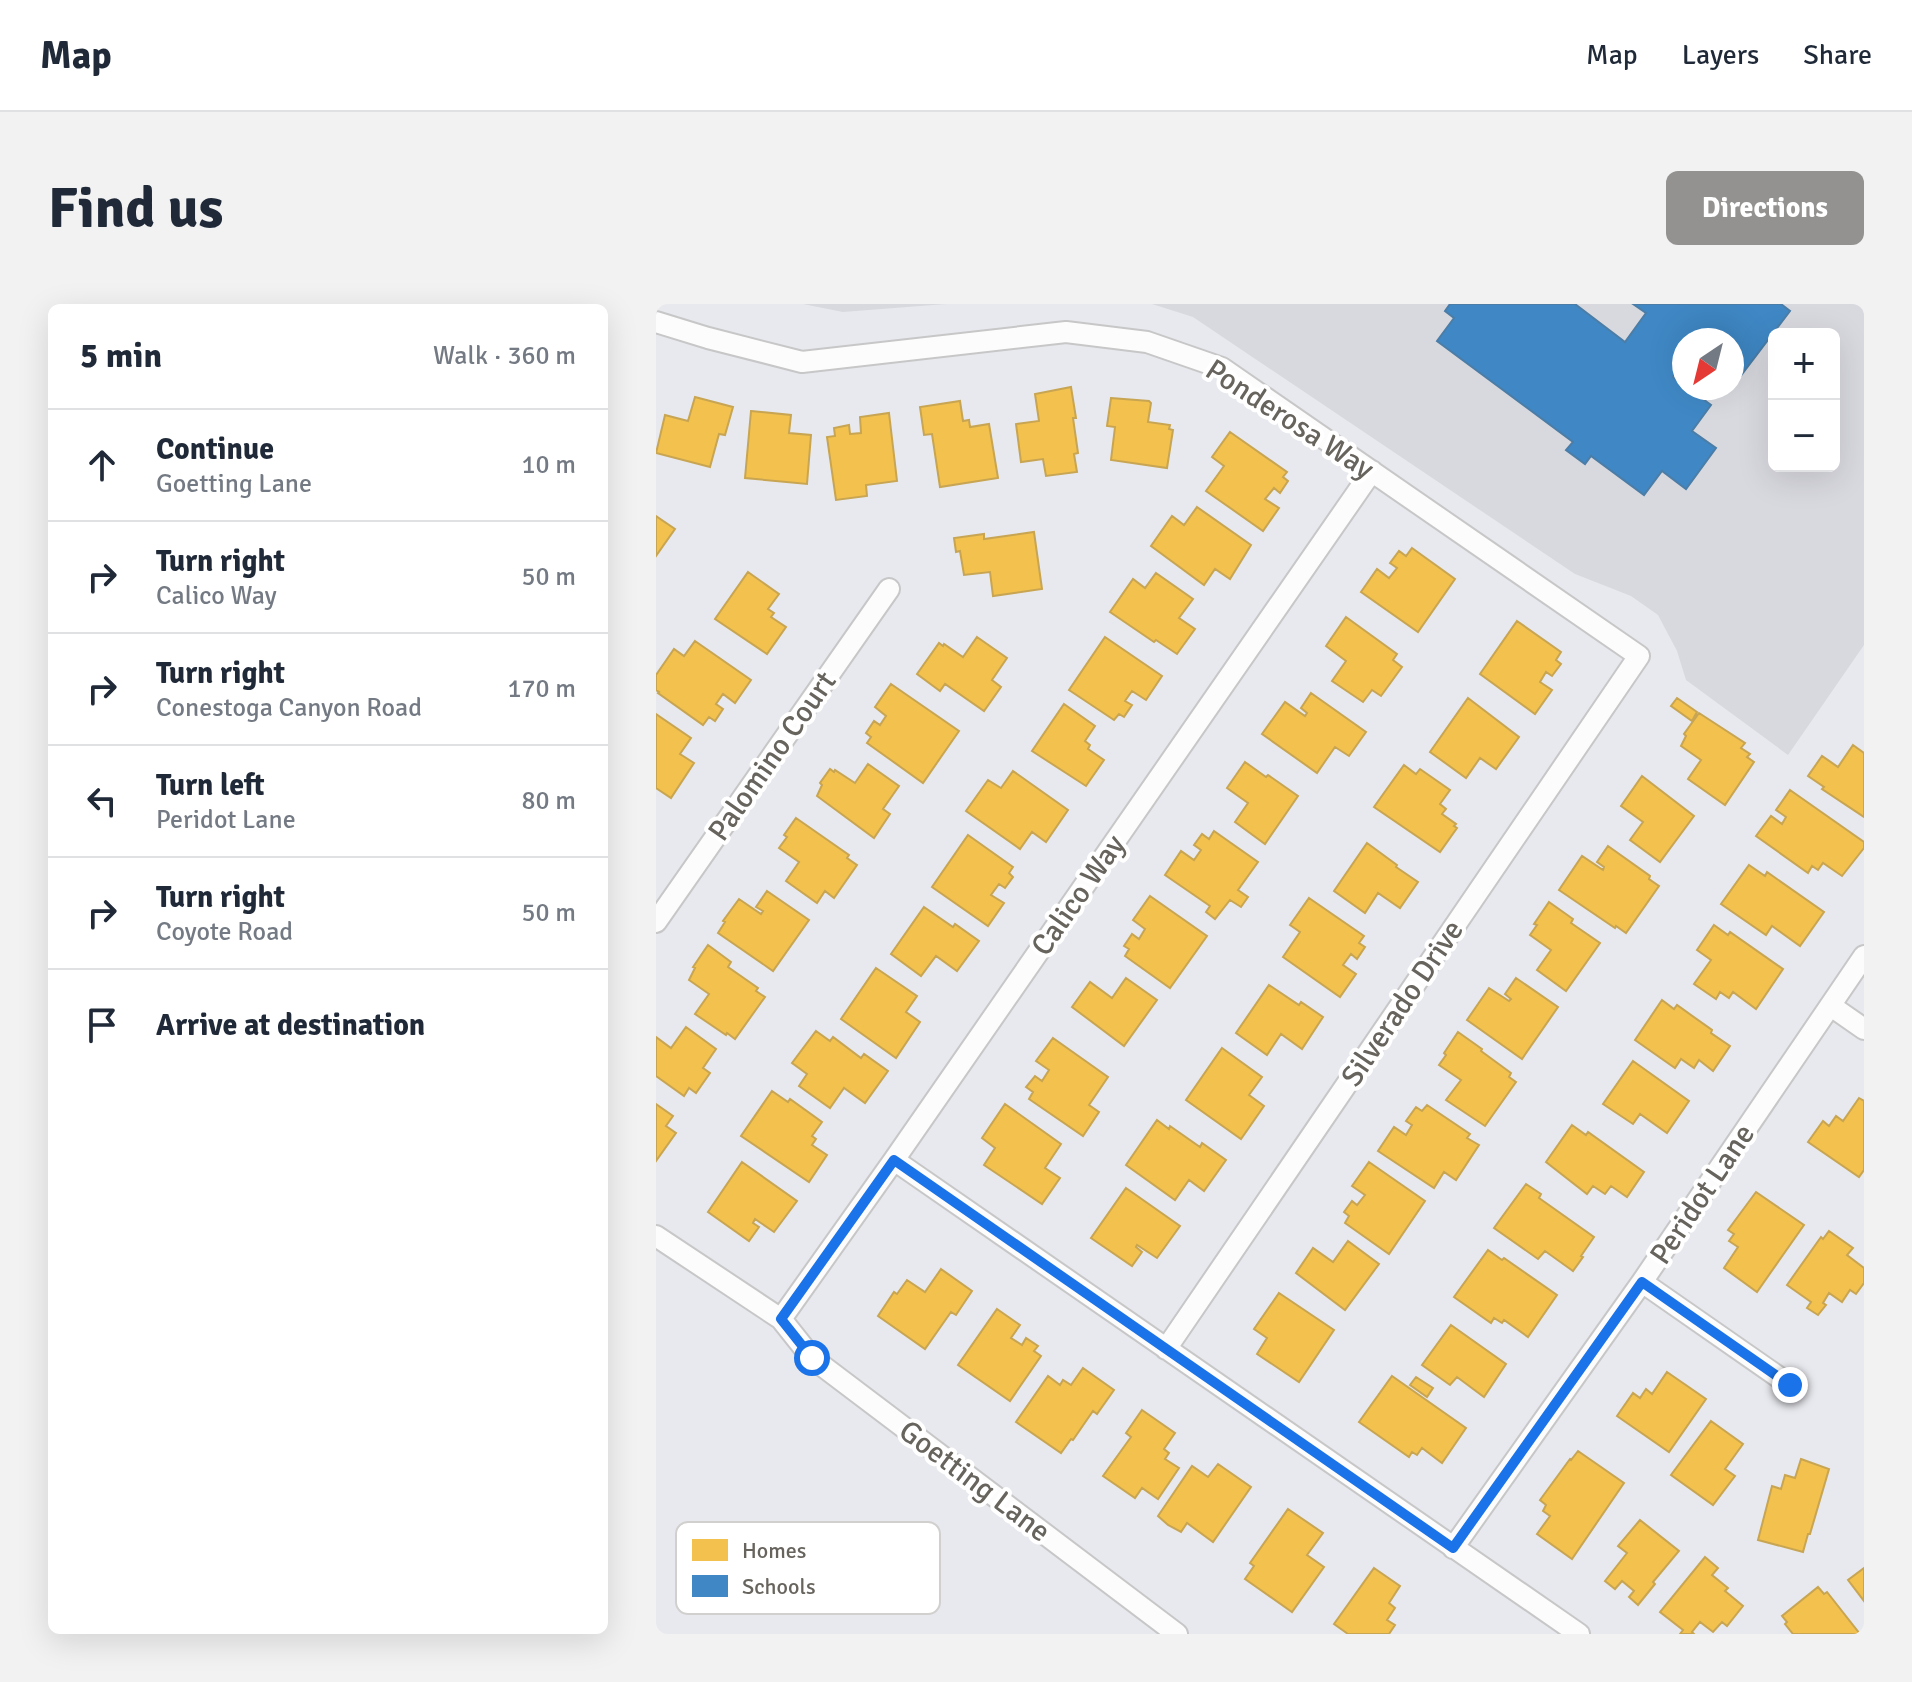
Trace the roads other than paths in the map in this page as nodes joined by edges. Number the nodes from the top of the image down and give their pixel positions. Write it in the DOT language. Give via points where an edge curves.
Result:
graph roads {
  1 [pos="657,325"];
  2 [pos="1372,471"];
  3 [pos="889,589"];
  4 [pos="1639,656"];
  5 [pos="656,922"];
  6 [pos="1864,956"];
  7 [pos="1831,1006"];
  8 [pos="1864,1029"];
  9 [pos="894,1160"];
  10 [pos="656,1236"];
  11 [pos="1642,1282"];
  12 [pos="781,1319"];
  13 [pos="1166,1349"];
  14 [pos="1790,1385"];
  15 [pos="1453,1548"];
  16 [pos="1178,1634"];
  17 [pos="1579,1634"];
  1 -- 2 [label="street, Ponderosa Way" via="802,362 1066,332 1147,342 1222,368"];
  2 -- 4 [label="street, Ponderosa Way"];
  2 -- 9 [label="street, Calico Way"];
  3 -- 5 [label="street, Palomino Court"];
  4 -- 13 [label="street, Silverado Drive"];
  6 -- 7 [label="street, Peridot Lane"];
  7 -- 8 [label="street"];
  7 -- 11 [label="street, Peridot Lane"];
  9 -- 12 [label="street, Calico Way"];
  9 -- 13 [label="street"];
  10 -- 12 [label="street, Goetting Lane"];
  11 -- 14 [label="street"];
  11 -- 15 [label="street, Peridot Lane"];
  12 -- 16 [label="street, Goetting Lane" via="812,1358"];
  13 -- 15 [label="street"];
  15 -- 17 [label="street"];
}
